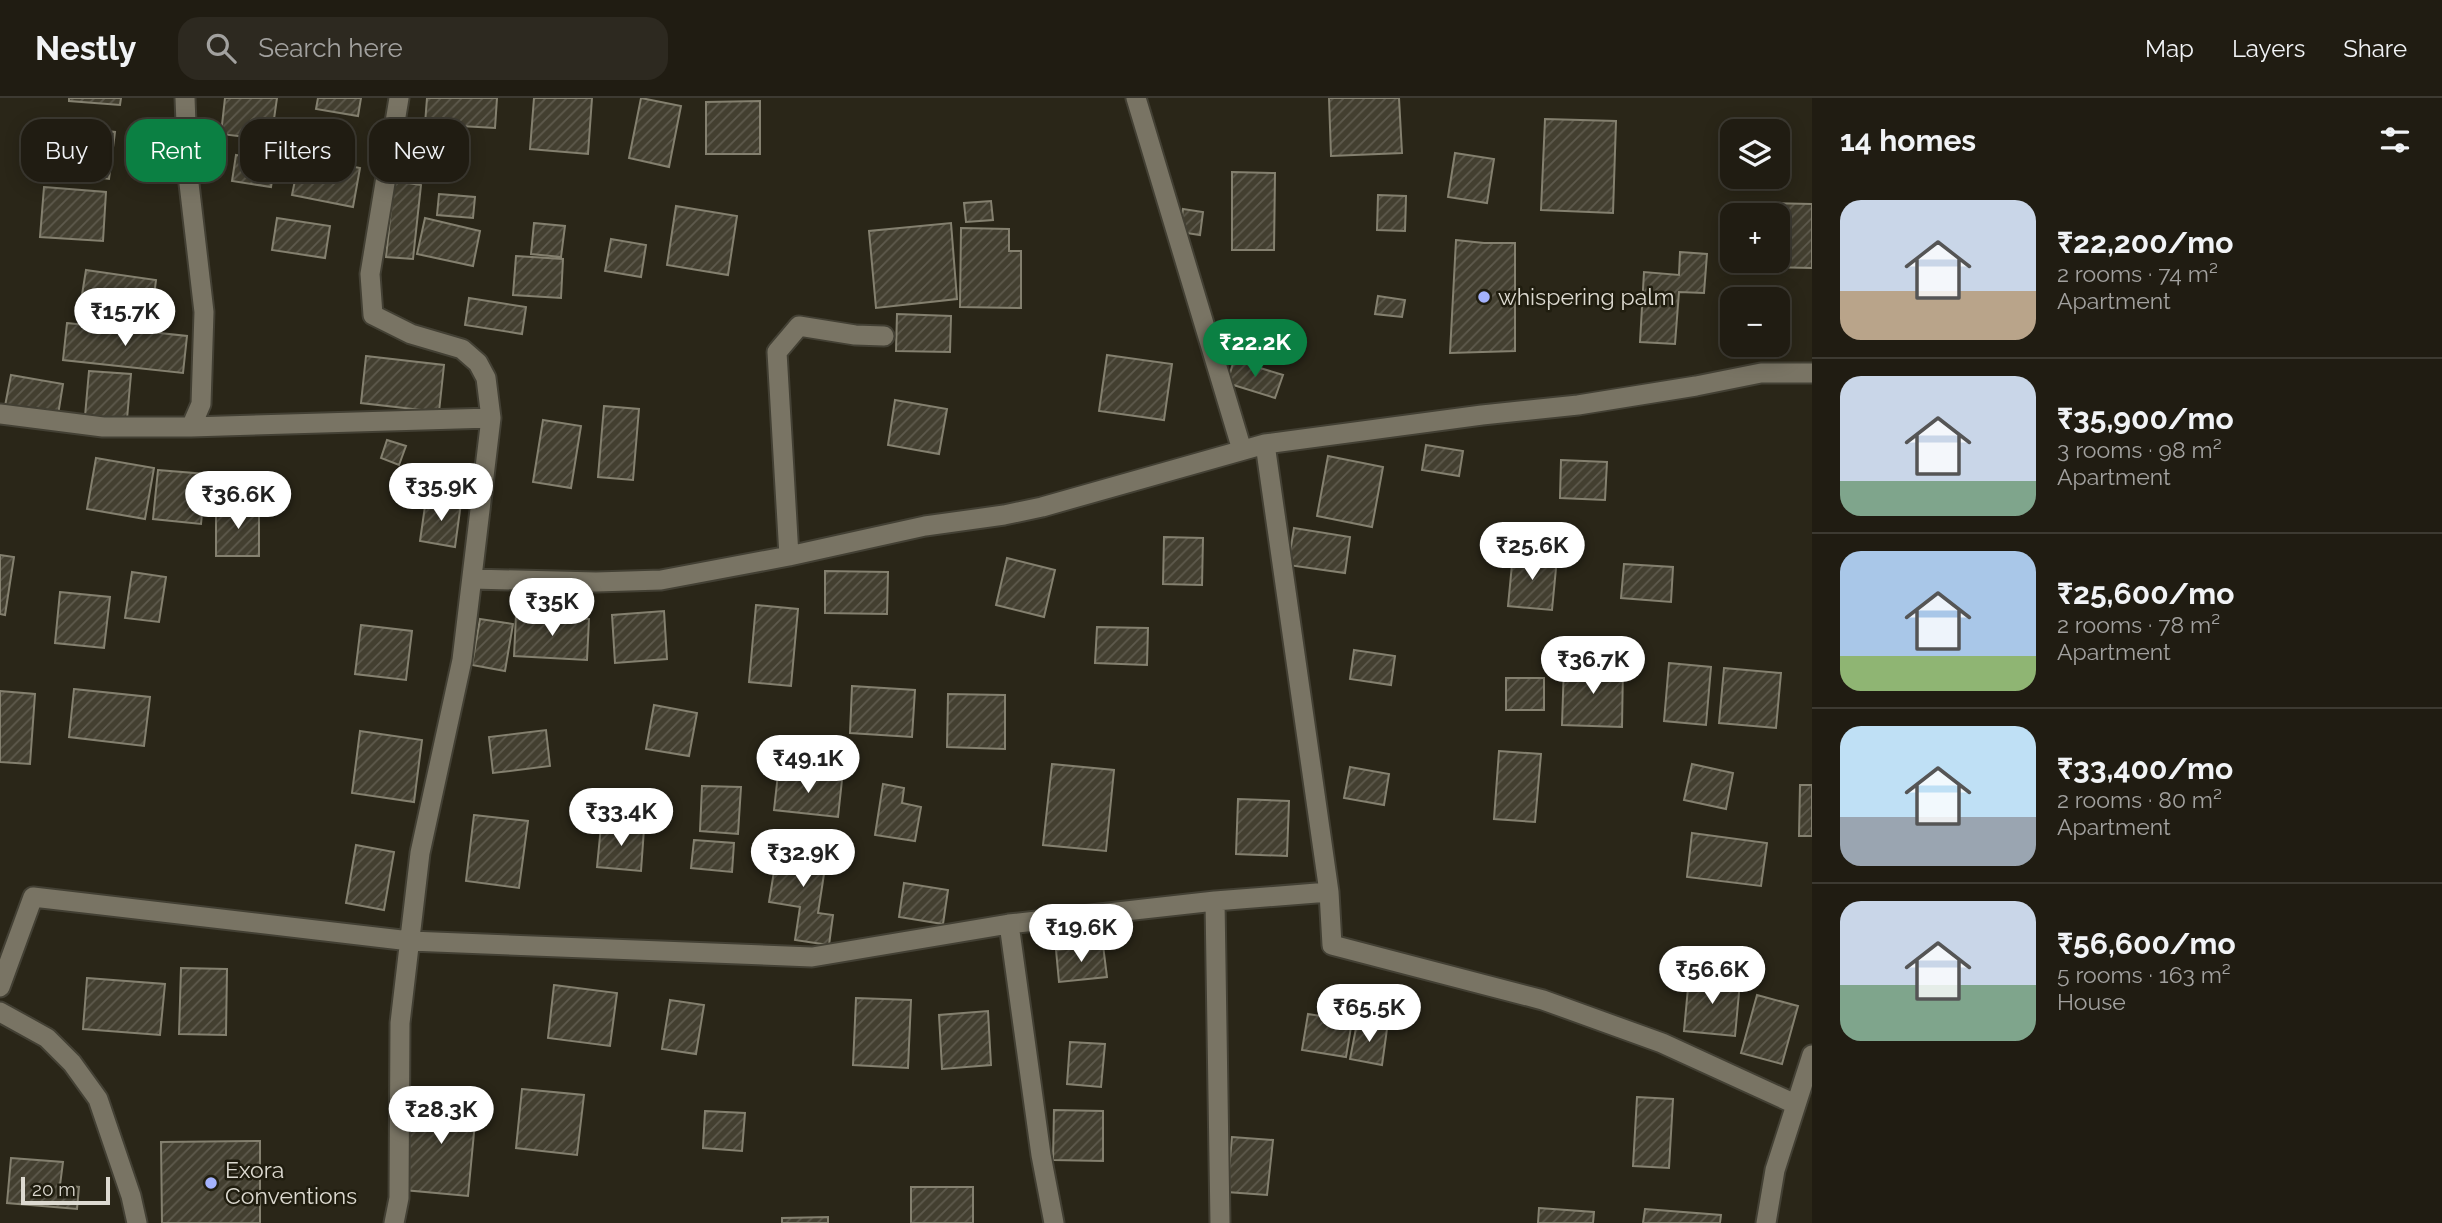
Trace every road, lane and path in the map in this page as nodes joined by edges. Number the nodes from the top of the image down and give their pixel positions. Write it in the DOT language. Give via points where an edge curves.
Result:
graph roads {
  1 [pos="185,98"];
  2 [pos="399,98"];
  3 [pos="1136,98"];
  4 [pos="884,337"];
  5 [pos="1812,373"];
  6 [pos="0,414"];
  7 [pos="491,418"];
  8 [pos="191,427"];
  9 [pos="1265,444"];
  10 [pos="1242,450"];
  11 [pos="789,556"];
  12 [pos="472,579"];
  13 [pos="1329,892"];
  14 [pos="1215,901"];
  15 [pos="1009,924"];
  16 [pos="410,941"];
  17 [pos="0,986"];
  18 [pos="0,1012"];
  19 [pos="1812,1055"];
  20 [pos="1796,1104"];
  21 [pos="137,1223"];
  22 [pos="394,1223"];
  23 [pos="1054,1223"];
  24 [pos="1220,1223"];
  25 [pos="1766,1223"];
  1 -- 8 [label="street" via="188,175 204,313 201,404"];
  2 -- 7 [label="street" via="370,274 373,315 411,334 462,349 486,377"];
  3 -- 10 [label="street"];
  4 -- 11 [label="street" via="799,326 777,352"];
  5 -- 9 [label="street" via="1761,373 1578,405"];
  6 -- 8 [label="street" via="103,427"];
  7 -- 8 [label="street"];
  7 -- 12 [label="street"];
  9 -- 10 [label="street"];
  9 -- 13 [label="street"];
  10 -- 11 [label="street" via="1042,507 925,526"];
  11 -- 12 [label="street" via="660,580"];
  12 -- 16 [label="street" via="462,660 420,853"];
  13 -- 14 [label="street"];
  13 -- 20 [label="street" via="1332,945 1543,1000 1662,1043"];
  14 -- 15 [label="street"];
  14 -- 24 [label="street"];
  15 -- 16 [label="street" via="812,957"];
  15 -- 23 [label="street"];
  16 -- 17 [label="street" via="33,897"];
  16 -- 22 [label="street" via="400,1023"];
  18 -- 21 [label="street" via="47,1038 98,1099"];
  19 -- 20 [label="street"];
  20 -- 25 [label="street"];
}
